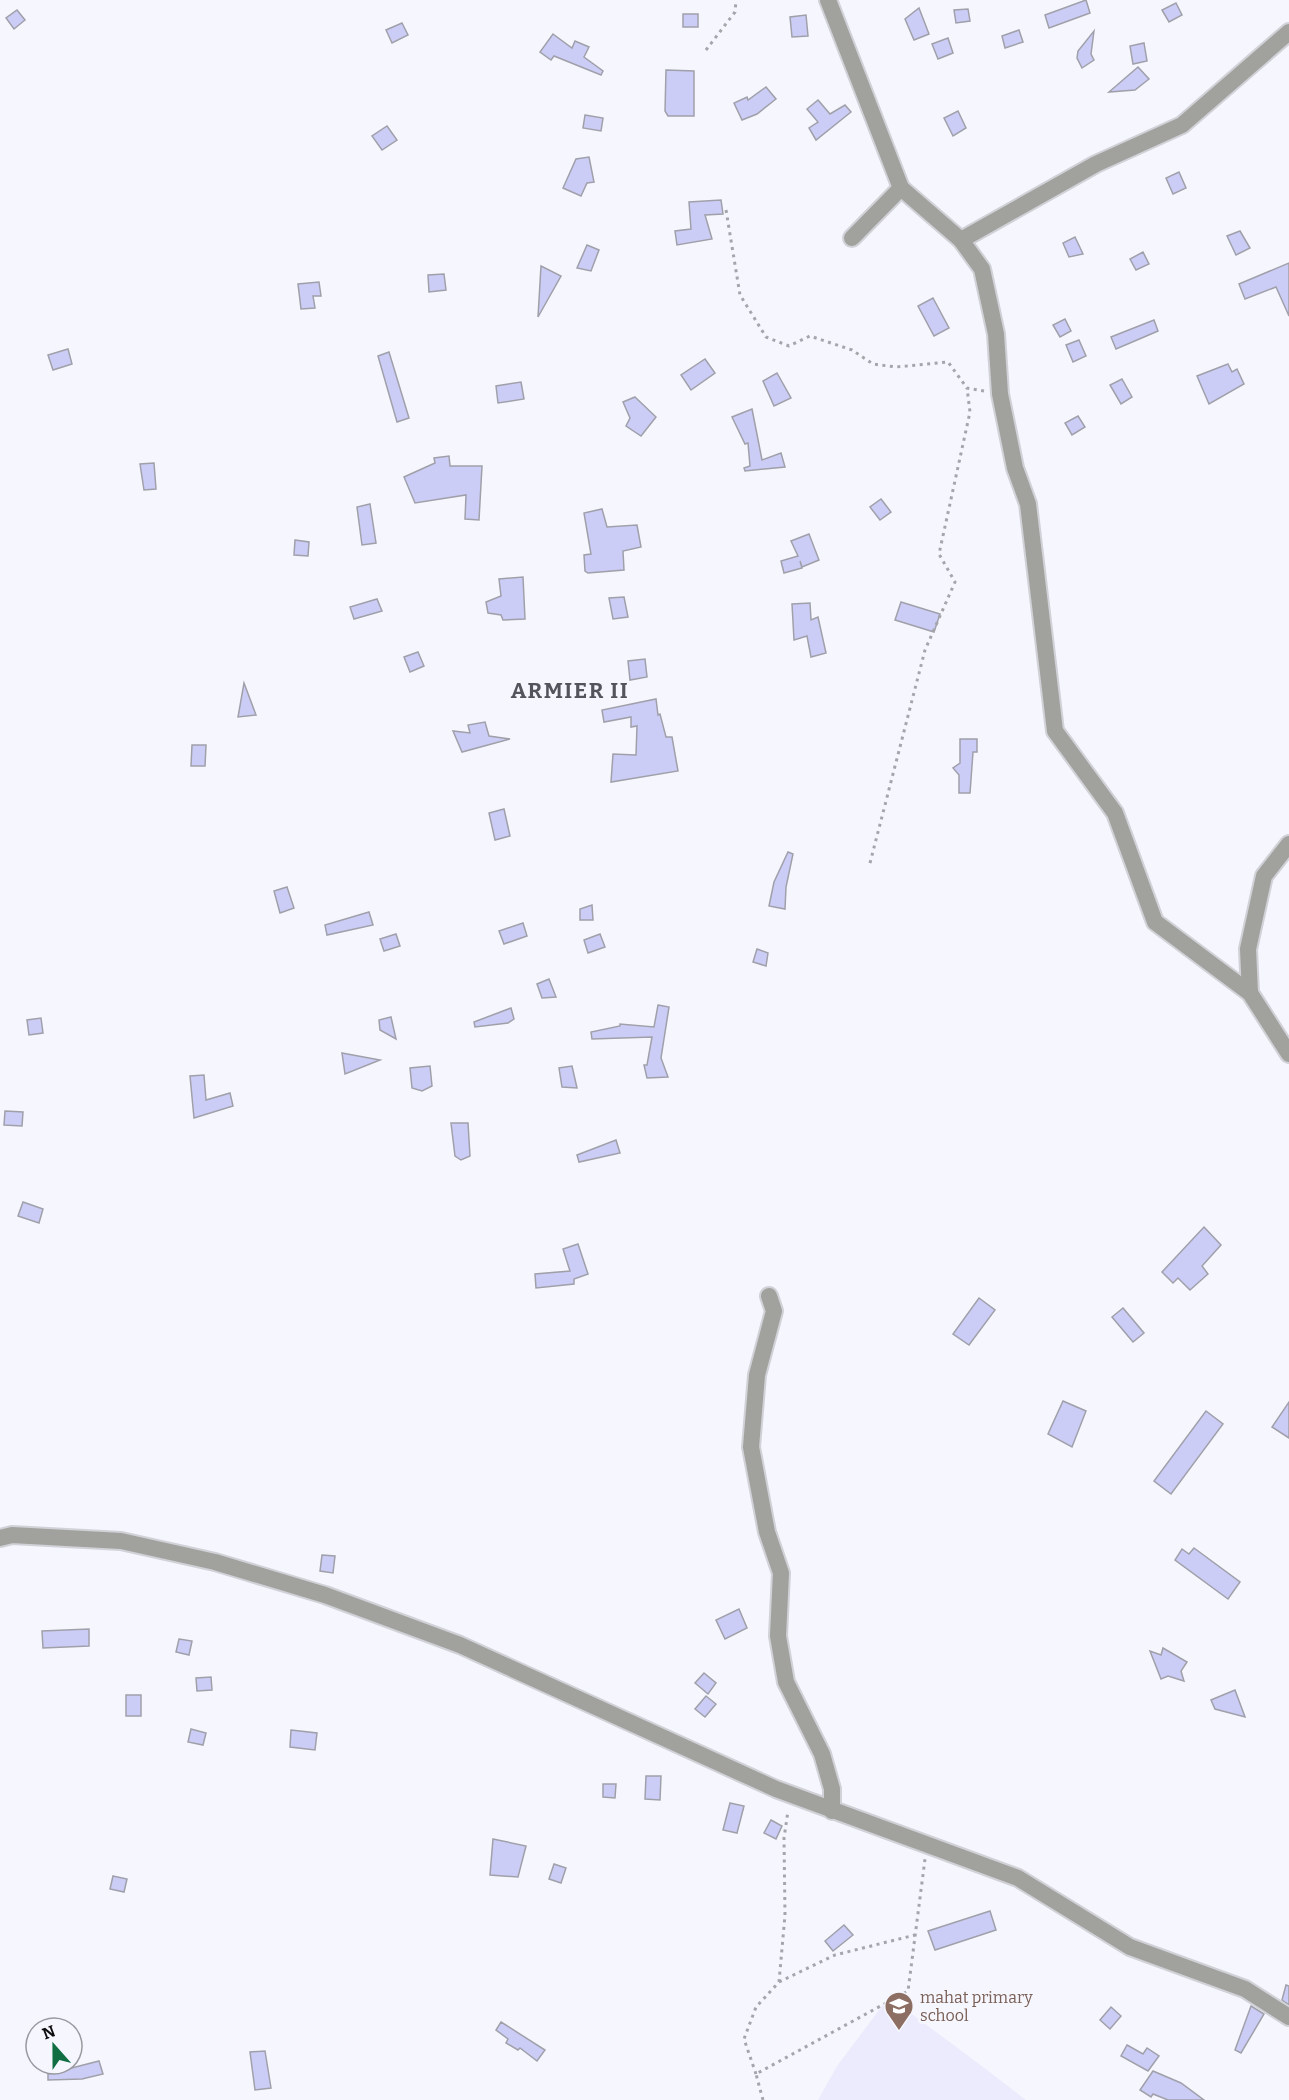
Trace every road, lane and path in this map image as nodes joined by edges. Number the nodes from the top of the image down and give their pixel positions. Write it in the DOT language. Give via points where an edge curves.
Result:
graph roads {
  1 [pos="736,0"];
  2 [pos="828,0"];
  3 [pos="1289,32"];
  4 [pos="706,50"];
  5 [pos="901,188"];
  6 [pos="726,210"];
  7 [pos="852,238"];
  8 [pos="961,240"];
  9 [pos="968,388"];
  10 [pos="1000,394"];
  11 [pos="1289,844"];
  12 [pos="870,863"];
  13 [pos="1250,993"];
  14 [pos="1289,1054"];
  15 [pos="769,1296"];
  16 [pos="0,1538"];
  17 [pos="790,1794"];
  18 [pos="832,1811"];
  19 [pos="927,1846"];
  20 [pos="915,1935"];
  21 [pos="779,1982"];
  22 [pos="1289,2017"];
  23 [pos="756,2074"];
  24 [pos="763,2100"];
  1 -- 4 [label="path" via="735,12"];
  2 -- 5 [label="street"];
  3 -- 8 [label="street" via="1182,125 1096,164"];
  5 -- 7 [label="street"];
  5 -- 8 [label="street"];
  6 -- 9 [label="path" via="740,295 766,337 789,346 810,336 852,350 873,364 896,367 948,362"];
  8 -- 10 [label="street" via="982,269 996,334"];
  9 -- 10 [label="path"];
  9 -- 12 [label="path" via="970,412 939,554 955,582 925,650"];
  10 -- 13 [label="street" via="1015,468 1028,504 1055,730 1114,813 1155,922"];
  11 -- 13 [label="street" via="1264,876 1248,949"];
  13 -- 14 [label="street"];
  15 -- 18 [label="street" via="774,1311 757,1375 751,1447 767,1532 781,1573 778,1636 786,1682 822,1754 832,1788"];
  16 -- 17 [label="street" via="12,1535 121,1541 215,1562 325,1595 460,1645"];
  17 -- 18 [label="street"];
  17 -- 21 [label="path" via="784,1838 785,1915"];
  18 -- 19 [label="street"];
  19 -- 20 [label="path"];
  19 -- 22 [label="street" via="1018,1878 1130,1947 1245,1989"];
  20 -- 21 [label="path" via="835,1955"];
  20 -- 23 [label="path" via="908,1991"];
  21 -- 23 [label="path" via="756,2007 744,2039"];
  23 -- 24 [label="path"];
}
